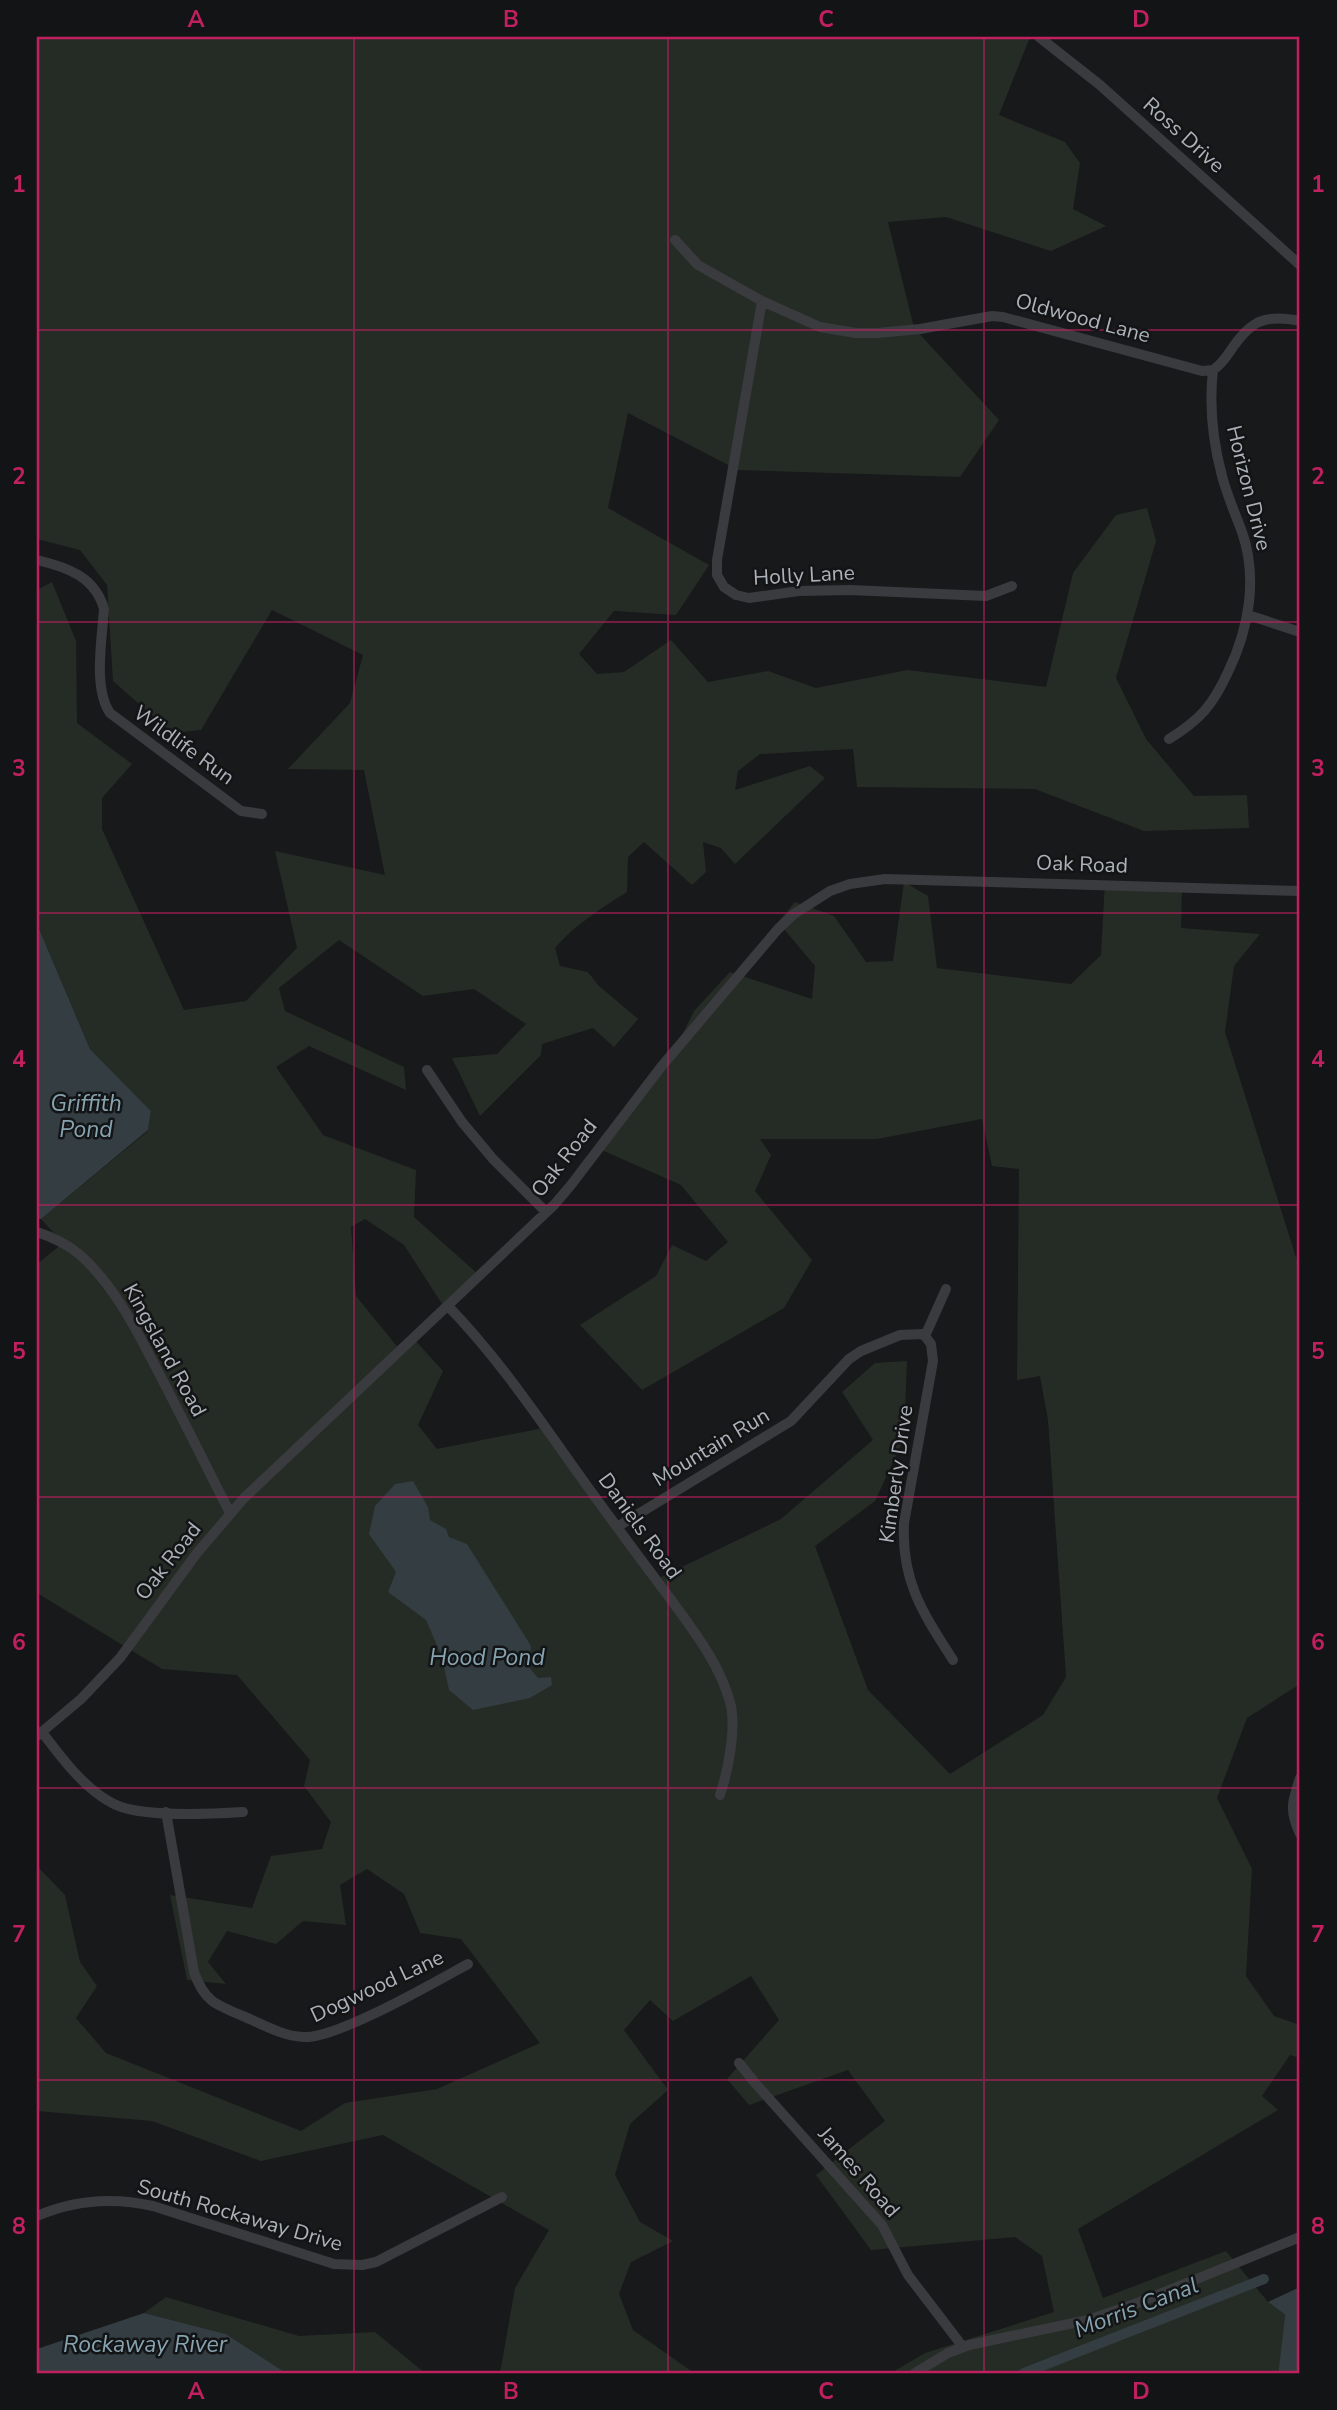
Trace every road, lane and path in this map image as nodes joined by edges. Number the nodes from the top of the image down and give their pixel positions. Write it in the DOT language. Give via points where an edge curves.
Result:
graph roads {
  1 [pos="1039,37"];
  2 [pos="675,240"];
  3 [pos="1300,265"];
  4 [pos="762,301"];
  5 [pos="1300,321"];
  6 [pos="1213,370"];
  7 [pos="37,560"];
  8 [pos="1012,586"];
  9 [pos="1248,615"];
  10 [pos="1300,632"];
  11 [pos="1169,739"];
  12 [pos="262,814"];
  13 [pos="1300,891"];
  14 [pos="427,1070"];
  15 [pos="546,1212"];
  16 [pos="37,1232"];
  17 [pos="946,1289"];
  18 [pos="448,1306"];
  19 [pos="925,1336"];
  20 [pos="230,1513"];
  21 [pos="617,1527"];
  22 [pos="953,1660"];
  23 [pos="39,1734"];
  24 [pos="1300,1778"];
  25 [pos="719,1795"];
  26 [pos="166,1812"];
  27 [pos="243,1812"];
  28 [pos="1300,1834"];
  29 [pos="468,1964"];
  30 [pos="739,2063"];
  31 [pos="502,2197"];
  32 [pos="37,2216"];
  33 [pos="1300,2236"];
  34 [pos="963,2347"];
  35 [pos="915,2373"];
  1 -- 3 [label="street, Ross Drive" via="1100,85"];
  2 -- 4 [label="street, Oldwood Lane" via="698,265"];
  4 -- 6 [label="street, Oldwood Lane" via="814,325 856,333 1003,317 1202,371"];
  4 -- 8 [label="street, Holly Lane" via="717,560 717,575 724,587 736,595 757,598 799,590 986,596"];
  5 -- 6 [label="street" via="1257,321"];
  6 -- 9 [label="street, Horizon Drive" via="1215,446 1243,534 1250,576"];
  7 -- 12 [label="street, Wildlife Run" via="80,574 102,602 101,687 110,713 241,811"];
  9 -- 10 [label="street"];
  9 -- 11 [label="street, Horizon Drive" via="1235,660 1211,703 1193,724"];
  13 -- 15 [label="street, Oak Road" via="885,879 830,891 778,929"];
  14 -- 15 [label="street" via="493,1159"];
  15 -- 18 [label="street, Oak Road"];
  16 -- 20 [label="street, Kingsland Road" via="80,1255 122,1307"];
  17 -- 19 [label="street"];
  18 -- 20 [label="street, Oak Road"];
  18 -- 21 [label="street, Daniels Road" via="555,1440"];
  19 -- 21 [label="street, Mountain Run" via="900,1335 861,1351 791,1421"];
  19 -- 22 [label="street, Kimberly Drive" via="933,1361 903,1544 913,1593"];
  20 -- 23 [label="street, Oak Road" via="120,1658"];
  21 -- 25 [label="street, Daniels Road" via="706,1647 729,1699 730,1755"];
  23 -- 26 [label="street" via="107,1800 126,1809"];
  24 -- 28 [label="street" via="1291,1815"];
  26 -- 27 [label="street"];
  26 -- 29 [label="street, Dogwood Lane" via="194,1972 202,1992 218,2006 290,2035 318,2037"];
  30 -- 34 [label="street, James Road" via="882,2225 908,2275"];
  31 -- 32 [label="street, South Rockaway Drive" via="386,2259 362,2265 334,2264 132,2201 77,2203"];
  33 -- 34 [label="street" via="1088,2320"];
  34 -- 35 [label="street"];
}
